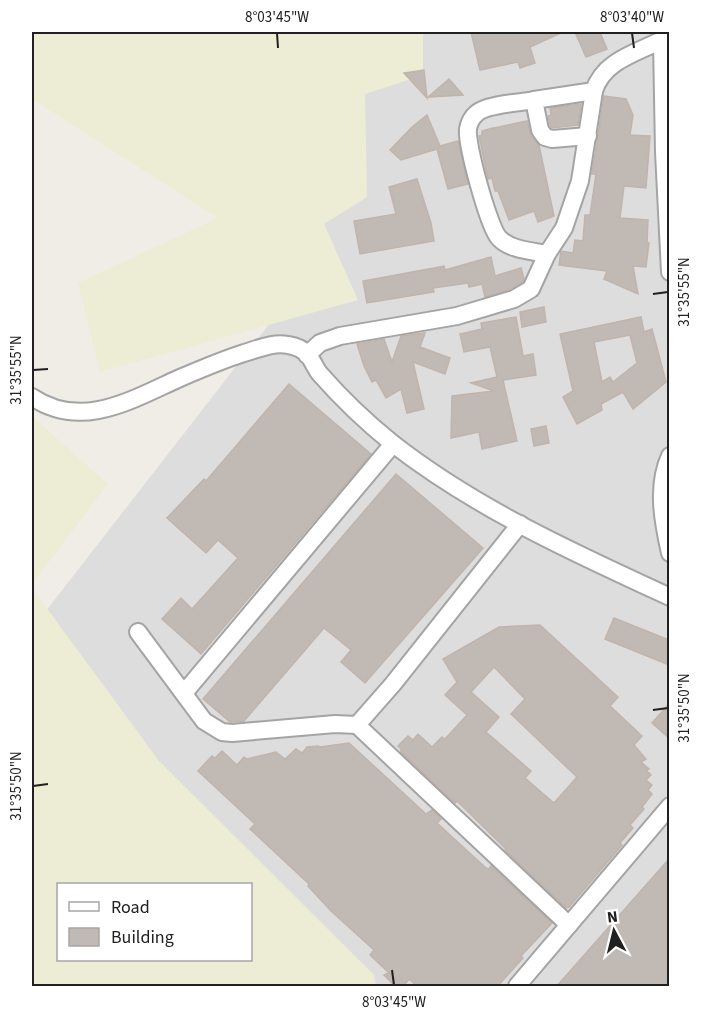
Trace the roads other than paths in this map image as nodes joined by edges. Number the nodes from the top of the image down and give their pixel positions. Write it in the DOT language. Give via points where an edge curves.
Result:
graph roads {
  1 [pos="666,38"];
  2 [pos="594,91"];
  3 [pos="534,100"];
  4 [pos="588,136"];
  5 [pos="667,151"];
  6 [pos="547,254"];
  7 [pos="669,263"];
  8 [pos="669,272"];
  9 [pos="308,355"];
  10 [pos="32,397"];
  11 [pos="393,444"];
  12 [pos="669,456"];
  13 [pos="520,524"];
  14 [pos="669,553"];
  15 [pos="669,597"];
  16 [pos="138,632"];
  17 [pos="184,693"];
  18 [pos="357,725"];
  19 [pos="669,806"];
  20 [pos="569,925"];
  21 [pos="520,985"];
  1 -- 2 [label="street" via="604,71"];
  1 -- 5 [label="street"];
  2 -- 3 [label="street"];
  2 -- 4 [label="street"];
  3 -- 4 [label="street" via="545,137"];
  3 -- 6 [label="street" via="477,113 468,128 468,142 497,237 518,248"];
  4 -- 6 [label="street" via="572,206 564,228"];
  5 -- 7 [label="street"];
  6 -- 9 [label="street" via="531,289 514,299 458,316 340,336 320,343"];
  7 -- 8 [label="street"];
  9 -- 10 [label="street" via="285,344 257,349 106,410 71,412"];
  9 -- 11 [label="street" via="334,390"];
  11 -- 13 [label="street" via="453,486"];
  11 -- 17 [label="street"];
  12 -- 14 [label="street" via="662,506"];
  13 -- 15 [label="street"];
  13 -- 18 [label="street"];
  16 -- 17 [label="street"];
  17 -- 18 [label="street" via="204,720 222,732"];
  18 -- 20 [label="street"];
  19 -- 20 [label="street"];
  20 -- 21 [label="street"];
}
